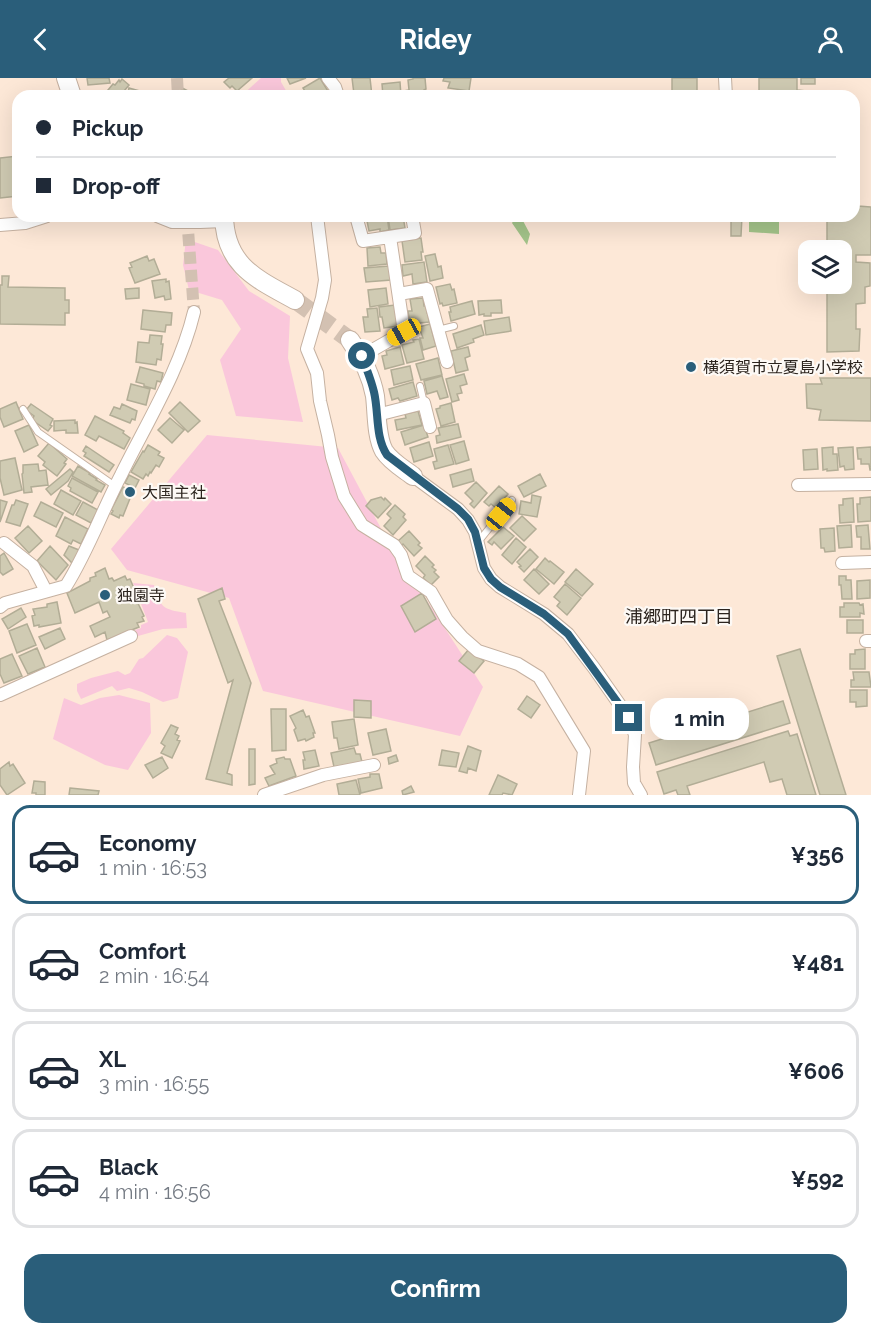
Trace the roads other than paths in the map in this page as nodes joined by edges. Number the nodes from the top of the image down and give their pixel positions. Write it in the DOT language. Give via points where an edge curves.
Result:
graph roads {
  1 [pos="28,222"];
  2 [pos="172,222"];
  3 [pos="200,222"];
  4 [pos="225,222"];
  5 [pos="318,222"];
  6 [pos="358,222"];
  7 [pos="413,222"];
  8 [pos="0,225"];
  9 [pos="390,237"];
  10 [pos="399,294"];
  11 [pos="295,300"];
  12 [pos="194,312"];
  13 [pos="454,326"];
  14 [pos="438,330"];
  15 [pos="350,340"];
  16 [pos="362,356"];
  17 [pos="447,362"];
  18 [pos="420,386"];
  19 [pos="424,403"];
  20 [pos="23,409"];
  21 [pos="377,415"];
  22 [pos="430,427"];
  23 [pos="413,476"];
  24 [pos="871,484"];
  25 [pos="798,485"];
  26 [pos="115,486"];
  27 [pos="512,500"];
  28 [pos="4,543"];
  29 [pos="477,543"];
  30 [pos="842,562"];
  31 [pos="871,562"];
  32 [pos="46,591"];
  33 [pos="0,607"];
  34 [pos="131,636"];
  35 [pos="0,695"];
  36 [pos="374,765"];
  37 [pos="264,795"];
  38 [pos="579,795"];
  39 [pos="640,795"];
  1 -- 8 [label="street"];
  2 -- 3 [label="street"];
  4 -- 11 [label="street" via="231,249 247,272"];
  5 -- 38 [label="street" via="325,280 307,349 317,373 332,457 344,496 362,525 394,545 408,576 431,592 462,637 478,651 518,664 538,677 584,751"];
  6 -- 9 [label="street" via="363,241"];
  7 -- 9 [label="street" via="415,233"];
  9 -- 10 [label="street"];
  10 -- 14 [label="street" via="427,289"];
  10 -- 16 [label="street" via="404,332"];
  12 -- 26 [label="street" via="168,385"];
  13 -- 14 [label="lane"];
  14 -- 17 [label="street"];
  15 -- 16 [label="street"];
  16 -- 21 [label="street"];
  18 -- 19 [label="lane"];
  19 -- 21 [label="street"];
  19 -- 22 [label="street"];
  20 -- 26 [label="lane" via="38,432"];
  21 -- 23 [label="street" via="382,448"];
  23 -- 29 [label="street" via="458,509 475,532"];
  24 -- 25 [label="street"];
  26 -- 32 [label="street" via="66,586"];
  27 -- 29 [label="lane"];
  28 -- 32 [label="street" via="33,566"];
  29 -- 39 [label="street" via="491,579 568,634 629,718 635,735 634,783"];
  30 -- 31 [label="street"];
  32 -- 33 [label="street"];
  34 -- 35 [label="street"];
  36 -- 37 [label="street" via="322,775"];
}
